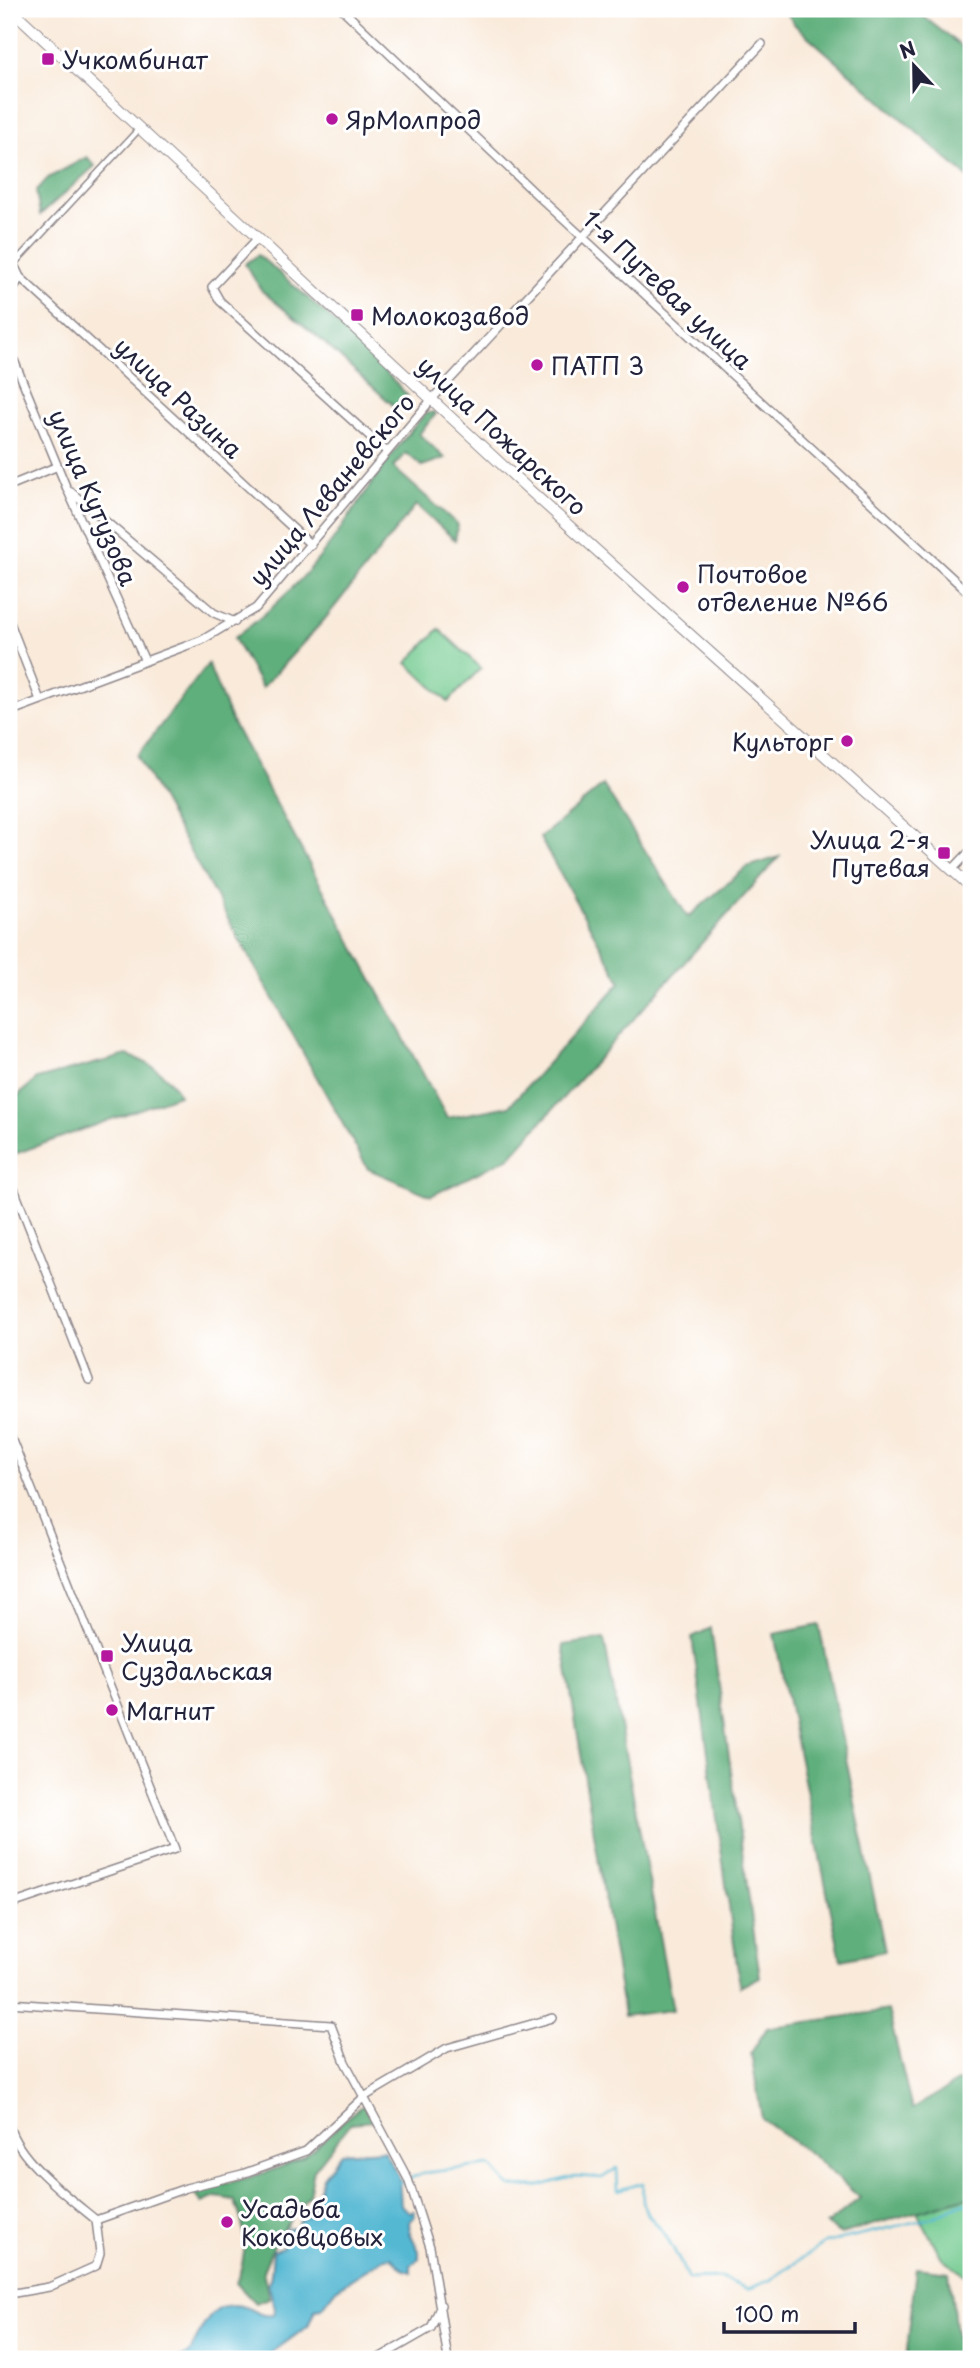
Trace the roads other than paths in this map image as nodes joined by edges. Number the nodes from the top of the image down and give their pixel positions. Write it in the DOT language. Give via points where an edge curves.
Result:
graph roads {
  1 [pos="11,9"];
  2 [pos="342,9"];
  3 [pos="762,44"];
  4 [pos="140,128"];
  5 [pos="584,237"];
  6 [pos="257,239"];
  7 [pos="11,267"];
  8 [pos="20,277"];
  9 [pos="9,299"];
  10 [pos="9,348"];
  11 [pos="432,398"];
  12 [pos="386,451"];
  13 [pos="58,466"];
  14 [pos="9,486"];
  15 [pos="67,489"];
  16 [pos="311,545"];
  17 [pos="971,596"];
  18 [pos="9,620"];
  19 [pos="235,622"];
  20 [pos="145,661"];
  21 [pos="40,700"];
  22 [pos="9,712"];
  23 [pos="971,850"];
  24 [pos="952,870"];
  25 [pos="971,887"];
  26 [pos="9,1176"];
  27 [pos="89,1380"];
  28 [pos="9,1432"];
  29 [pos="9,1905"];
  30 [pos="9,2003"];
  31 [pos="554,2018"];
  32 [pos="364,2097"];
  33 [pos="9,2125"];
  34 [pos="96,2220"];
  35 [pos="9,2294"];
  36 [pos="442,2304"];
  37 [pos="377,2359"];
  38 [pos="448,2359"];
  1 -- 4 [label="street, улица Пожарского"];
  2 -- 5 [label="street, 1-я Путевая улица"];
  3 -- 5 [label="street, улица Леваневского"];
  4 -- 6 [label="street, улица Пожарского"];
  4 -- 7 [label="street"];
  5 -- 11 [label="street, улица Леваневского"];
  5 -- 17 [label="street, 1-я Путевая улица"];
  6 -- 11 [label="street, улица Пожарского"];
  6 -- 12 [label="street" via="212,286 220,301"];
  7 -- 8 [label="street"];
  8 -- 9 [label="street"];
  8 -- 16 [label="street, улица Разина"];
  10 -- 13 [label="street, улица Кутузова"];
  11 -- 12 [label="street, улица Леваневского"];
  11 -- 24 [label="street, улица Пожарского"];
  12 -- 16 [label="street, улица Леваневского"];
  13 -- 14 [label="street"];
  13 -- 15 [label="street, улица Кутузова"];
  15 -- 19 [label="street" via="214,613"];
  15 -- 20 [label="street, улица Кутузова"];
  16 -- 19 [label="street, улица Леваневского" via="256,608"];
  18 -- 21 [label="street"];
  19 -- 20 [label="street, улица Леваневского"];
  20 -- 21 [label="street, улица Леваневского"];
  21 -- 22 [label="street, улица Леваневского"];
  23 -- 24 [label="street"];
  24 -- 25 [label="street, улица Пожарского"];
  26 -- 27 [label="street"];
  28 -- 29 [label="street" via="174,1849"];
  30 -- 32 [label="street" via="331,2025"];
  31 -- 32 [label="street" via="447,2048"];
  32 -- 34 [label="street" via="306,2151"];
  32 -- 36 [label="street" via="408,2179"];
  33 -- 34 [label="street" via="13,2140"];
  34 -- 35 [label="street" via="100,2253 96,2266 49,2287"];
  36 -- 37 [label="street" via="431,2328"];
  36 -- 38 [label="street"];
}
